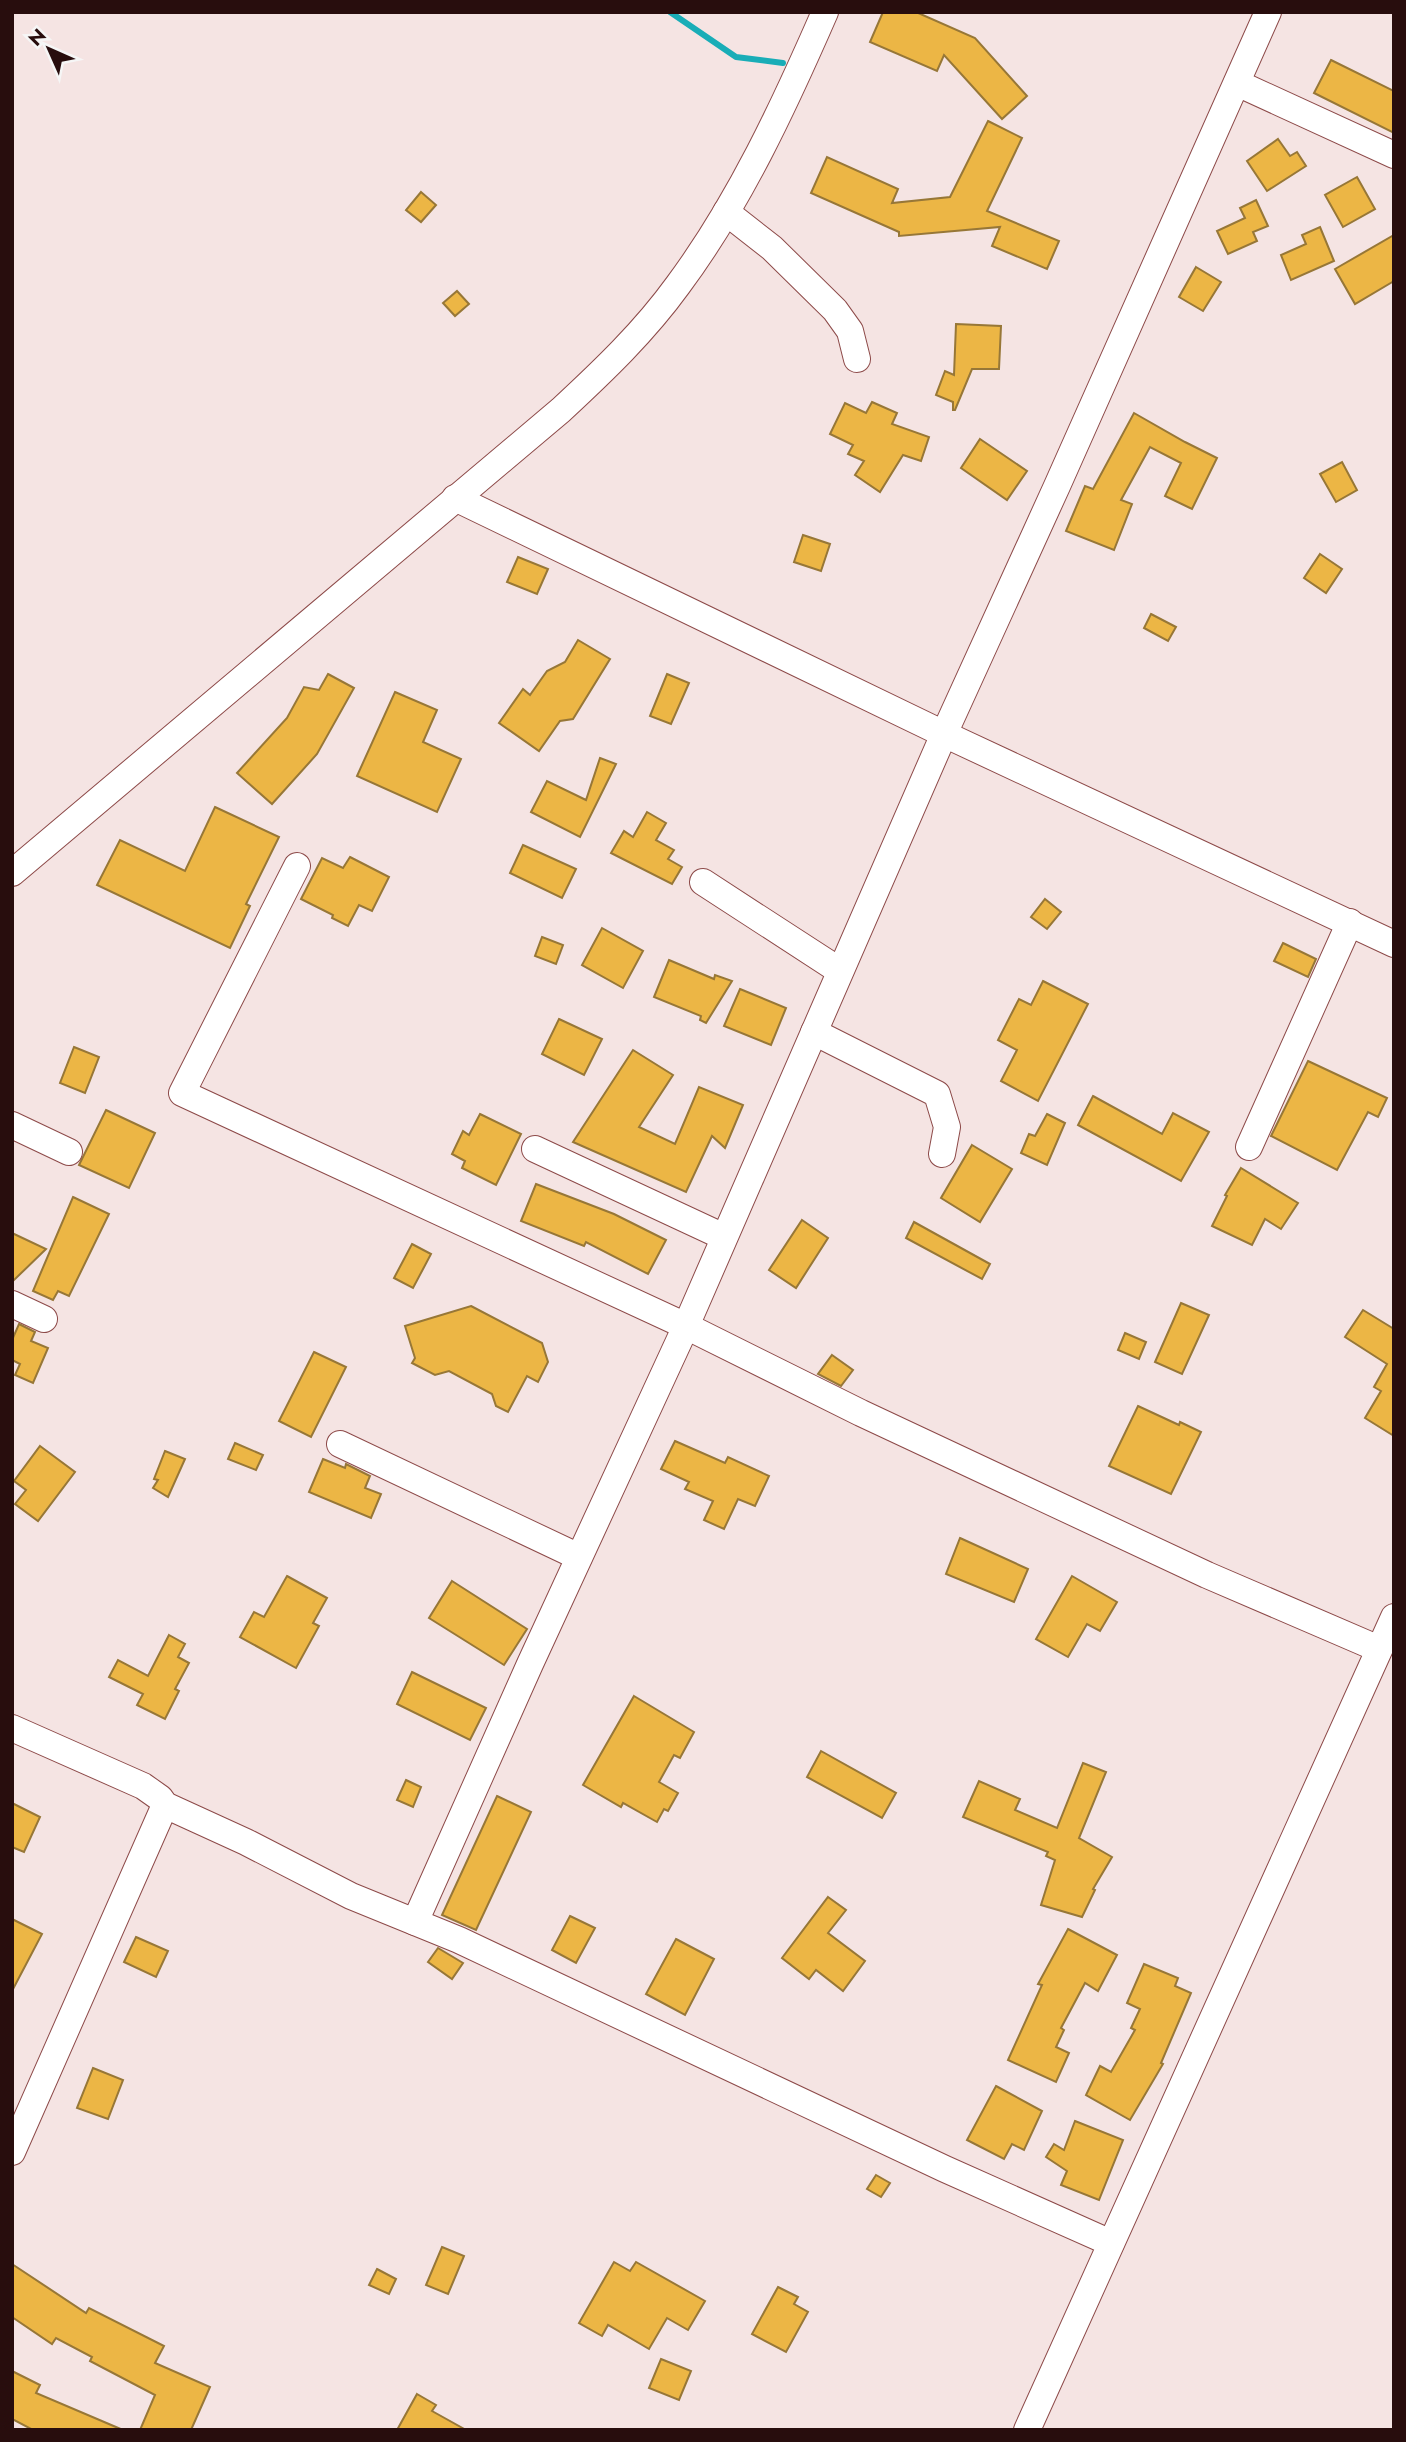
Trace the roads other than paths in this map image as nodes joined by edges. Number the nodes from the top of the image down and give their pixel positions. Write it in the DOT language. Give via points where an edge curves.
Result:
graph roads {
  1 [pos="825,12"];
  2 [pos="1268,12"];
  3 [pos="1237,83"];
  4 [pos="1394,155"];
  5 [pos="726,212"];
  6 [pos="857,359"];
  7 [pos="455,498"];
  8 [pos="944,734"];
  9 [pos="297,866"];
  10 [pos="12,873"];
  11 [pos="703,882"];
  12 [pos="1350,922"];
  13 [pos="1394,944"];
  14 [pos="840,971"];
  15 [pos="814,1032"];
  16 [pos="12,1125"];
  17 [pos="1249,1147"];
  18 [pos="535,1149"];
  19 [pos="69,1152"];
  20 [pos="942,1154"];
  21 [pos="724,1237"];
  22 [pos="12,1304"];
  23 [pos="44,1319"];
  24 [pos="686,1326"];
  25 [pos="340,1444"];
  26 [pos="579,1557"];
  27 [pos="1394,1617"];
  28 [pos="1379,1649"];
  29 [pos="12,1728"];
  30 [pos="165,1805"];
  31 [pos="415,1922"];
  32 [pos="12,2152"];
  33 [pos="1111,2244"];
  34 [pos="1027,2430"];
  1 -- 5 [label="street"];
  2 -- 3 [label="street"];
  3 -- 4 [label="street"];
  3 -- 8 [label="street"];
  5 -- 6 [label="street" via="772,248 835,310 850,331"];
  5 -- 7 [label="street" via="678,285 627,347 561,410"];
  7 -- 8 [label="street"];
  7 -- 10 [label="street"];
  8 -- 12 [label="street"];
  8 -- 14 [label="street"];
  9 -- 24 [label="street" via="182,1093"];
  11 -- 14 [label="street"];
  12 -- 13 [label="street"];
  12 -- 17 [label="street"];
  14 -- 15 [label="street"];
  15 -- 20 [label="street" via="937,1094 947,1127"];
  15 -- 21 [label="street"];
  16 -- 19 [label="street"];
  18 -- 21 [label="street"];
  21 -- 24 [label="street"];
  22 -- 23 [label="street"];
  24 -- 26 [label="street"];
  24 -- 28 [label="street" via="1207,1575"];
  25 -- 26 [label="street"];
  26 -- 31 [label="street"];
  27 -- 28 [label="street"];
  28 -- 33 [label="street"];
  29 -- 30 [label="street" via="143,1786"];
  30 -- 31 [label="street" via="351,1896"];
  30 -- 32 [label="street"];
  31 -- 33 [label="street"];
  33 -- 34 [label="street"];
}
